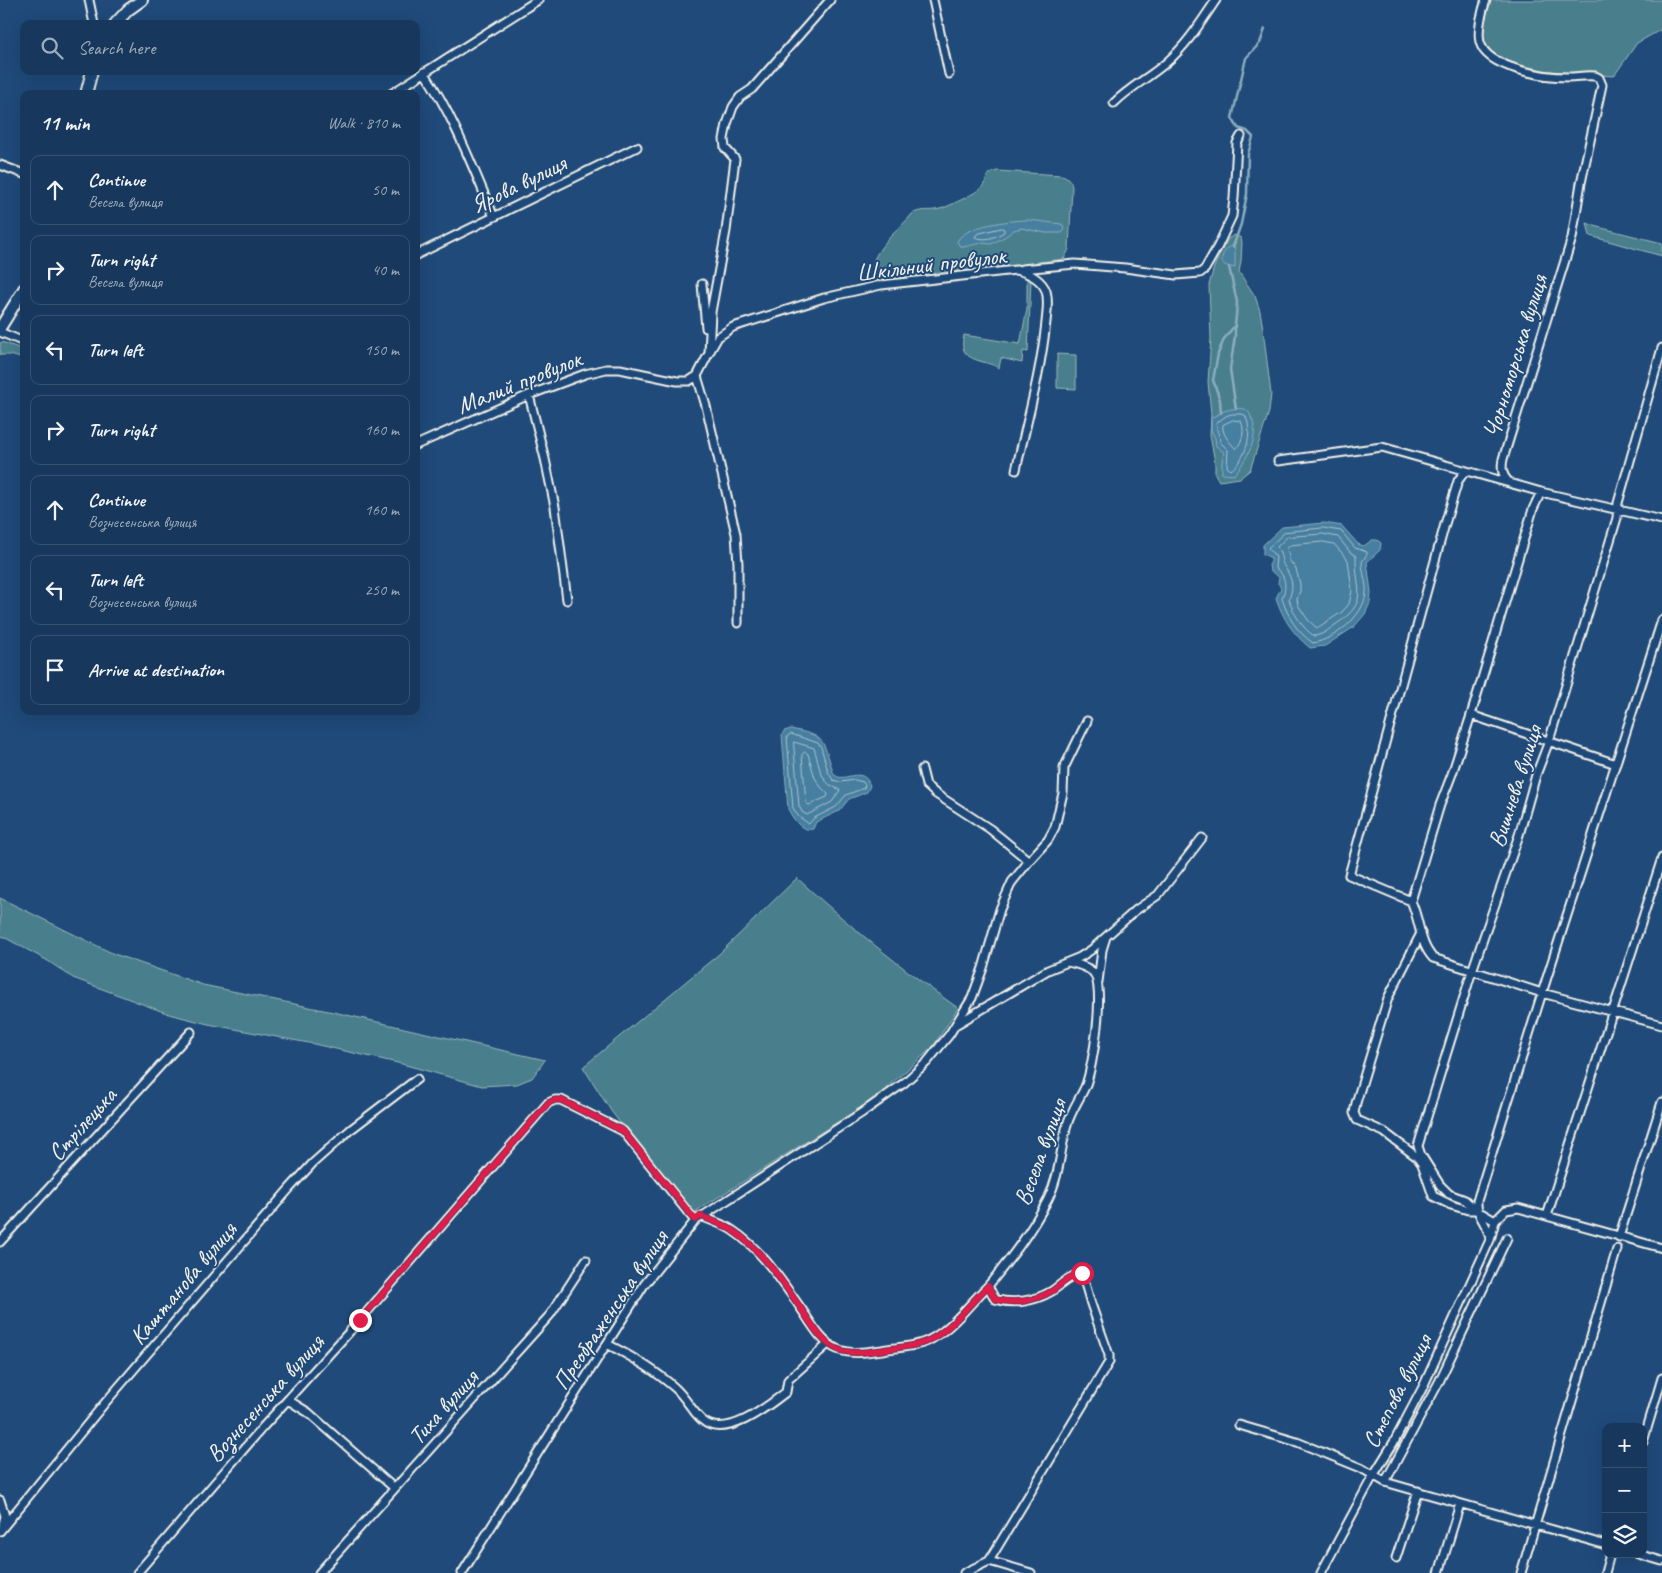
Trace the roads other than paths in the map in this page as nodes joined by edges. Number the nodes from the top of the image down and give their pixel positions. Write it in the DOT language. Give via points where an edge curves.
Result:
graph roads {
  1 [pos="89,0"];
  2 [pos="142,0"];
  3 [pos="538,0"];
  4 [pos="830,0"];
  5 [pos="933,0"];
  6 [pos="1216,0"];
  7 [pos="1486,0"];
  8 [pos="93,20"];
  9 [pos="119,20"];
  10 [pos="424,72"];
  11 [pos="949,74"];
  12 [pos="91,75"];
  13 [pos="420,75"];
  14 [pos="420,75"];
  15 [pos="87,90"];
  16 [pos="397,90"];
  17 [pos="1114,103"];
  18 [pos="1241,136"];
  19 [pos="637,147"];
  20 [pos="0,166"];
  21 [pos="20,173"];
  22 [pos="494,217"];
  23 [pos="420,253"];
  24 [pos="1016,270"];
  25 [pos="702,284"];
  26 [pos="20,296"];
  27 [pos="0,330"];
  28 [pos="20,340"];
  29 [pos="1662,348"];
  30 [pos="708,353"];
  31 [pos="697,376"];
  32 [pos="528,395"];
  33 [pos="420,444"];
  34 [pos="1278,462"];
  35 [pos="1016,470"];
  36 [pos="1465,471"];
  37 [pos="1510,484"];
  38 [pos="1541,492"];
  39 [pos="1618,511"];
  40 [pos="1662,520"];
  41 [pos="567,600"];
  42 [pos="1662,620"];
  43 [pos="738,623"];
  44 [pos="1471,715"];
  45 [pos="1087,721"];
  46 [pos="1549,741"];
  47 [pos="1616,764"];
  48 [pos="922,769"];
  49 [pos="1202,838"];
  50 [pos="1662,858"];
  51 [pos="1029,861"];
  52 [pos="1412,901"];
  53 [pos="1421,933"];
  54 [pos="1106,936"];
  55 [pos="1068,962"];
  56 [pos="1472,970"];
  57 [pos="1098,982"];
  58 [pos="1542,993"];
  59 [pos="1612,1012"];
  60 [pos="956,1025"];
  61 [pos="1662,1025"];
  62 [pos="191,1032"];
  63 [pos="416,1079"];
  64 [pos="1662,1102"];
  65 [pos="1476,1210"];
  66 [pos="1547,1216"];
  67 [pos="698,1218"];
  68 [pos="1496,1221"];
  69 [pos="1620,1237"];
  70 [pos="1507,1238"];
  71 [pos="1490,1240"];
  72 [pos="0,1242"];
  73 [pos="1662,1248"];
  74 [pos="1617,1249"];
  75 [pos="586,1260"];
  76 [pos="988,1286"];
  77 [pos="608,1344"];
  78 [pos="828,1344"];
  79 [pos="1662,1378"];
  80 [pos="288,1400"];
  81 [pos="1239,1425"];
  82 [pos="1647,1429"];
  83 [pos="1373,1476"];
  84 [pos="1385,1482"];
  85 [pos="394,1488"];
  86 [pos="1418,1491"];
  87 [pos="0,1500"];
  88 [pos="1460,1504"];
  89 [pos="1535,1525"];
  90 [pos="1,1530"];
  91 [pos="1602,1545"];
  92 [pos="1647,1557"];
  93 [pos="1396,1558"];
  94 [pos="1609,1558"];
  95 [pos="989,1561"];
  96 [pos="1662,1561"];
  97 [pos="137,1573"];
  98 [pos="319,1573"];
  99 [pos="462,1573"];
  100 [pos="964,1573"];
  101 [pos="1031,1573"];
  102 [pos="1321,1573"];
  103 [pos="1439,1573"];
  104 [pos="1521,1573"];
  105 [pos="1605,1573"];
  1 -- 8 [label="street"];
  2 -- 9 [label="street"];
  3 -- 10 [label="street"];
  4 -- 30 [label="street, Шкільний провулок" via="733,108 724,139 725,148 735,159 734,172 710,312"];
  5 -- 11 [label="street"];
  6 -- 17 [label="street" via="1181,48"];
  7 -- 37 [label="street, Чорноморська вулиця" via="1479,34 1482,49 1487,55 1517,69 1553,76 1594,76 1602,85 1572,238 1503,459 1502,473"];
  10 -- 13 [label="street"];
  10 -- 22 [label="street" via="461,141"];
  12 -- 15 [label="street"];
  14 -- 16 [label="street"];
  18 -- 24 [label="street" via="1237,143 1232,216 1226,233 1200,273 1176,275 1083,264"];
  19 -- 22 [label="street, Ярова вулиця"];
  20 -- 21 [label="street"];
  22 -- 23 [label="street, Ярова вулиця"];
  24 -- 30 [label="street, Шкільний провулок" via="881,284 824,298 733,327 718,337"];
  24 -- 35 [label="street, Шкільний провулок" via="1036,277 1046,290 1047,298 1043,347"];
  25 -- 30 [label="street"];
  26 -- 27 [label="street"];
  27 -- 28 [label="street"];
  29 -- 39 [label="street, Вишнева вулиця"];
  30 -- 31 [label="street, Шкільний провулок"];
  31 -- 32 [label="street, Малий провулок" via="689,381 677,381 634,371 606,369"];
  31 -- 43 [label="street" via="736,534"];
  32 -- 33 [label="street, Малий провулок"];
  32 -- 41 [label="street" via="545,459"];
  34 -- 36 [label="street" via="1382,447"];
  36 -- 37 [label="street"];
  36 -- 52 [label="street" via="1458,481 1445,524 1350,876"];
  37 -- 38 [label="street"];
  38 -- 39 [label="street"];
  38 -- 44 [label="street" via="1533,509"];
  39 -- 40 [label="street"];
  39 -- 46 [label="street, Вишнева вулиця"];
  42 -- 47 [label="street"];
  44 -- 46 [label="street"];
  44 -- 52 [label="street"];
  45 -- 51 [label="street, Преображенська вулиця" via="1064,768 1063,793 1055,826 1048,840"];
  46 -- 47 [label="street"];
  46 -- 56 [label="street, Вишнева вулиця"];
  47 -- 58 [label="street"];
  48 -- 51 [label="street" via="926,785 936,794 990,829"];
  49 -- 54 [label="street, Преображенська вулиця" via="1158,895"];
  50 -- 59 [label="street"];
  51 -- 60 [label="street, Преображенська вулиця" via="1012,882 1000,909 972,998"];
  52 -- 53 [label="street"];
  53 -- 56 [label="street" via="1433,958"];
  53 -- 65 [label="street" via="1388,998 1354,1113 1357,1120 1384,1132 1417,1157 1433,1196 1451,1205"];
  54 -- 55 [label="street, Преображенська вулиця" via="1091,950"];
  54 -- 57 [label="street, Весела вулиця"];
  55 -- 57 [label="street" via="1086,967"];
  55 -- 60 [label="street, Преображенська вулиця" via="1048,970"];
  56 -- 58 [label="street"];
  56 -- 65 [label="street, Вишнева вулиця" via="1418,1146 1440,1185"];
  57 -- 76 [label="street, Весела вулиця" via="1099,998 1089,1073 1070,1114 1058,1173 1029,1234"];
  58 -- 59 [label="street"];
  58 -- 65 [label="street"];
  59 -- 61 [label="street"];
  59 -- 66 [label="street"];
  60 -- 67 [label="street, Преображенська вулиця" via="927,1062 904,1083"];
  62 -- 72 [label="street, Стрілецька"];
  63 -- 90 [label="street, Каштанова вулиця" via="313,1163 104,1404"];
  64 -- 69 [label="street"];
  65 -- 68 [label="street"];
  65 -- 71 [label="street" via="1490,1234"];
  66 -- 68 [label="street" via="1518,1208 1506,1210"];
  66 -- 69 [label="street"];
  67 -- 77 [label="street, Преображенська вулиця" via="644,1285"];
  67 -- 78 [label="street" via="731,1229 746,1240 777,1275"];
  67 -- 80 [label="street, Вознесенська вулиця" via="623,1131 561,1100 548,1103"];
  68 -- 71 [label="street, Степова вулиця"];
  69 -- 73 [label="street"];
  70 -- 84 [label="street" via="1439,1382"];
  71 -- 83 [label="street, Степова вулиця" via="1423,1388"];
  74 -- 89 [label="street"];
  75 -- 85 [label="street, Тиха вулиця" via="550,1315"];
  76 -- 78 [label="street, Весела вулиця" via="960,1316 932,1339 868,1352 850,1352"];
  76 -- 95 [label="street" via="995,1299 1026,1301 1037,1299 1082,1273 1109,1362"];
  77 -- 78 [label="street" via="676,1389 701,1420 710,1426 738,1423 754,1416 786,1392 788,1380"];
  77 -- 99 [label="street, Преображенська вулиця"];
  79 -- 82 [label="street"];
  80 -- 85 [label="street" via="309,1413"];
  80 -- 97 [label="street, Вознесенська вулиця"];
  81 -- 83 [label="street" via="1297,1442"];
  83 -- 84 [label="street"];
  83 -- 102 [label="street, Степова вулиця"];
  84 -- 86 [label="street"];
  85 -- 98 [label="street, Тиха вулиця"];
  86 -- 88 [label="street"];
  86 -- 93 [label="street"];
  87 -- 90 [label="street" via="5,1516"];
  88 -- 89 [label="street"];
  88 -- 103 [label="street"];
  89 -- 91 [label="street"];
  89 -- 104 [label="street"];
  92 -- 96 [label="street"];
  94 -- 105 [label="street"];
  95 -- 100 [label="street"];
  95 -- 101 [label="street"];
}
